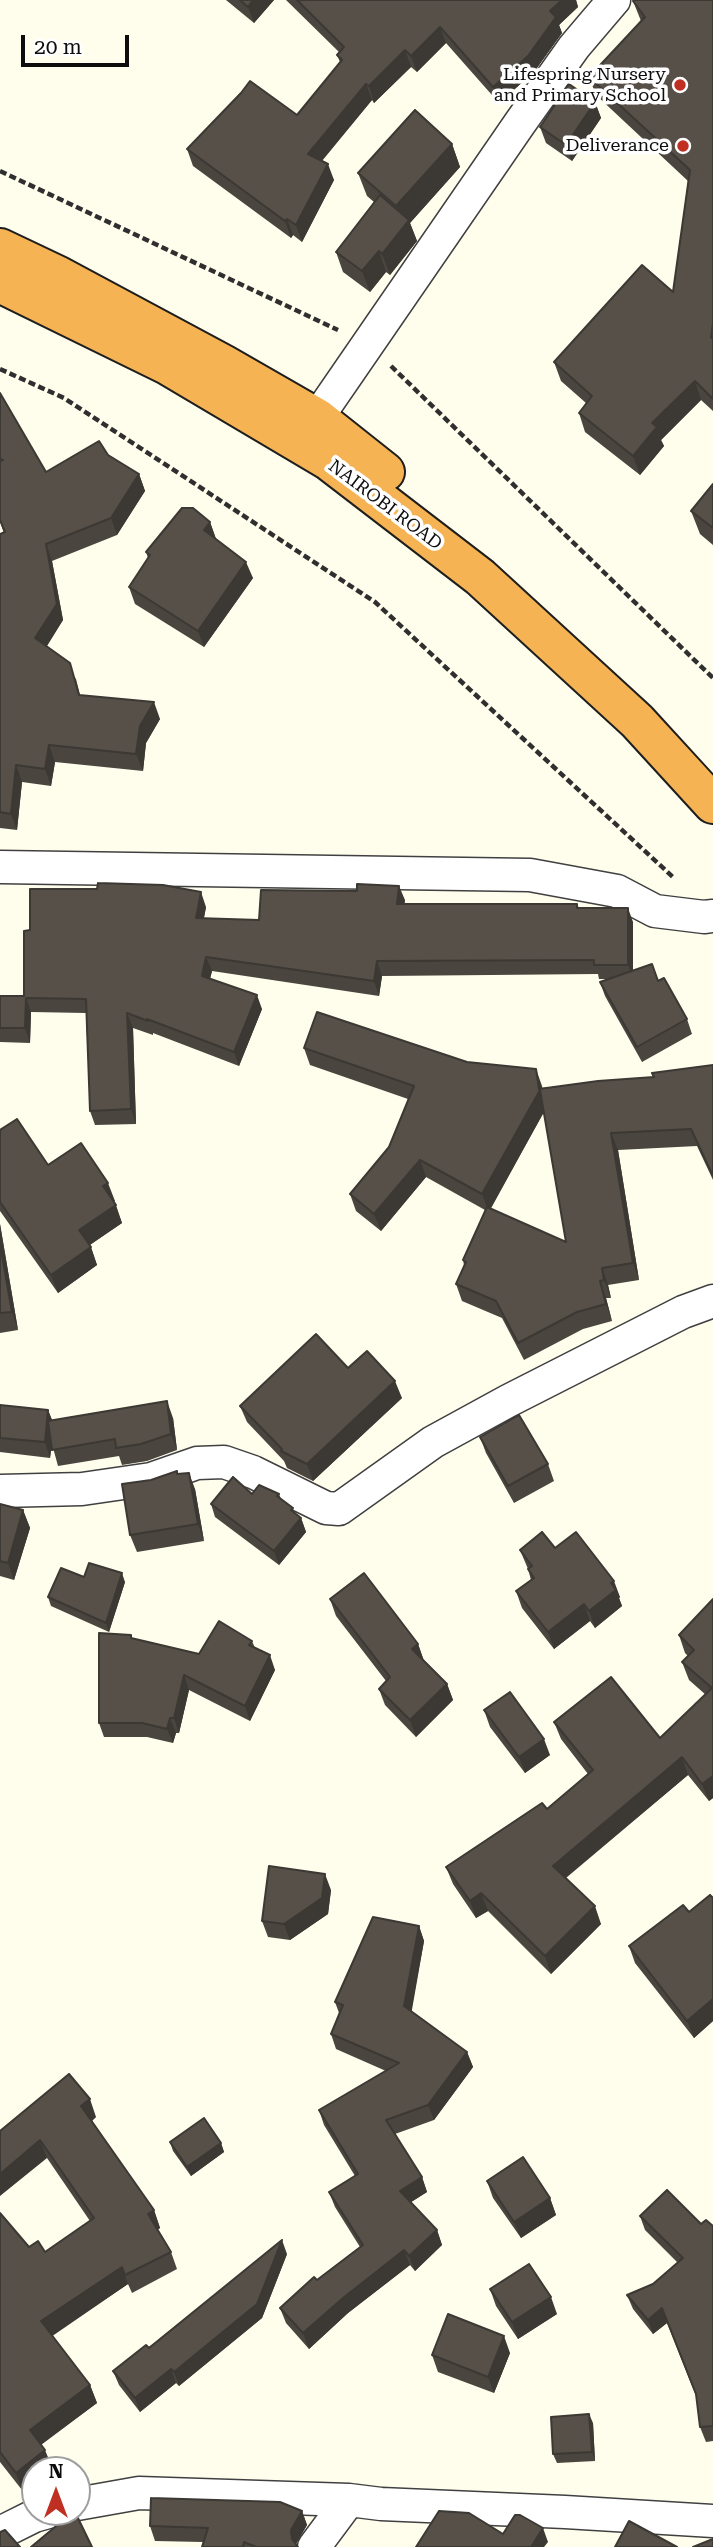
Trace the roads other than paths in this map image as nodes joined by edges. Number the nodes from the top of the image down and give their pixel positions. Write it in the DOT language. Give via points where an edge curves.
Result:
graph roads {
  1 [pos="614,0"];
  2 [pos="0,248"];
  3 [pos="0,284"];
  4 [pos="317,418"];
  5 [pos="713,767"];
  6 [pos="713,804"];
  7 [pos="0,867"];
  8 [pos="713,916"];
  9 [pos="713,1301"];
  10 [pos="0,1491"];
  11 [pos="349,2500"];
  12 [pos="91,2502"];
  13 [pos="713,2521"];
  14 [pos="21,2522"];
  15 [pos="0,2533"];
  16 [pos="314,2547"];
  1 -- 4 [label="street" via="543,90"];
  2 -- 4 [label="highway, NAIROBI ROAD"];
  3 -- 6 [label="highway, NAIROBI ROAD" via="167,365 330,461 480,577 637,721"];
  4 -- 5 [label="highway, NAIROBI ROAD" via="514,580"];
  7 -- 8 [label="street" via="530,875 617,891 655,911"];
  9 -- 10 [label="street" via="683,1312 444,1436 339,1509 326,1508 224,1462 197,1463 151,1479 82,1489"];
  11 -- 12 [label="street" via="139,2493"];
  11 -- 13 [label="street"];
  11 -- 16 [label="street"];
  14 -- 15 [label="street"];
}
